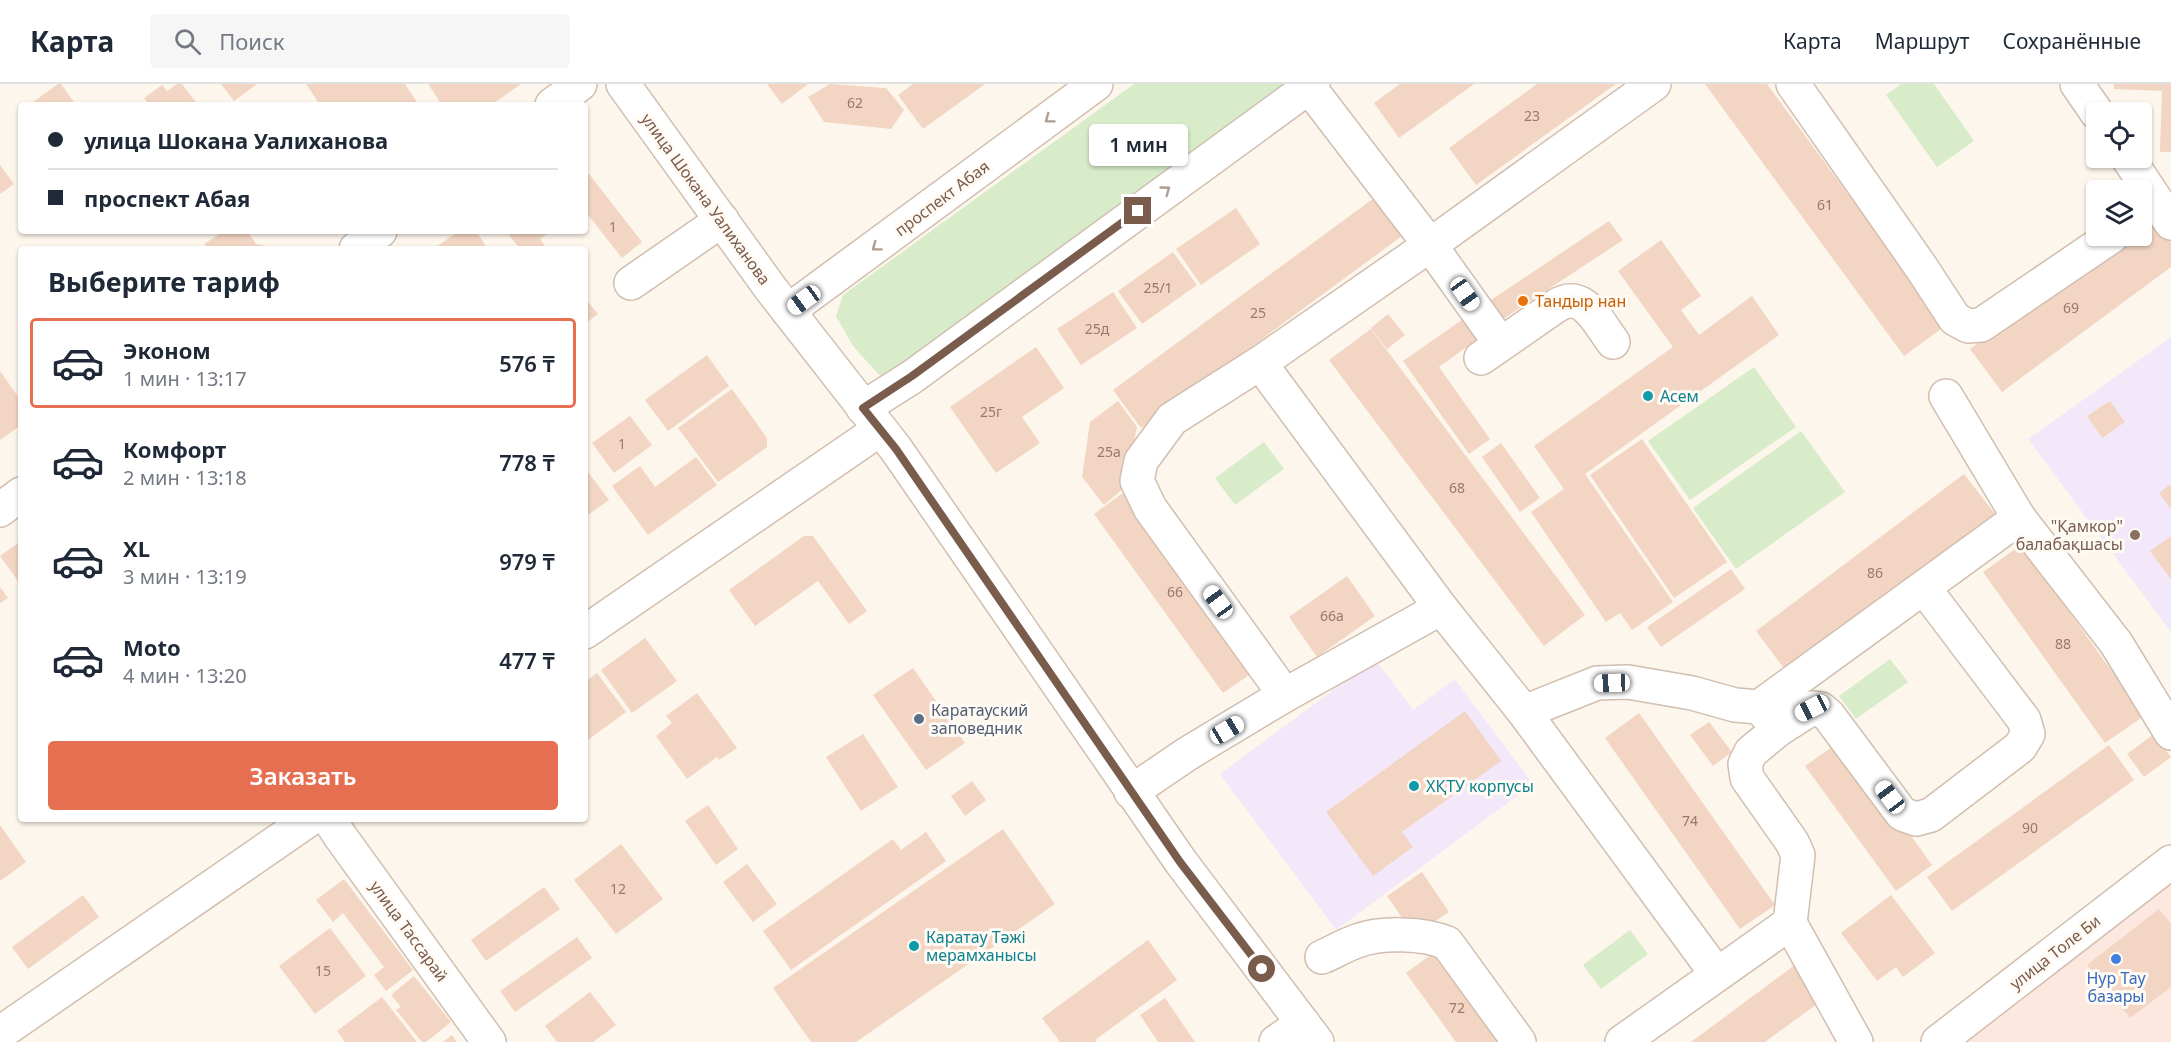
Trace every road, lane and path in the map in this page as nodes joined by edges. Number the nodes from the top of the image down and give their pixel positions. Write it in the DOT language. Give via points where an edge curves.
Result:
graph roads {
  1 [pos="580,84"];
  2 [pos="623,84"];
  3 [pos="1096,84"];
  4 [pos="1654,84"];
  5 [pos="1792,84"];
  6 [pos="2077,84"];
  7 [pos="1311,86"];
  8 [pos="556,102"];
  9 [pos="2089,102"];
  10 [pos="2133,168"];
  11 [pos="2157,214"];
  12 [pos="722,220"];
  13 [pos="376,234"];
  14 [pos="1430,245"];
  15 [pos="360,246"];
  16 [pos="2097,246"];
  17 [pos="631,283"];
  18 [pos="788,311"];
  19 [pos="1613,342"];
  20 [pos="1260,363"];
  21 [pos="1946,396"];
  22 [pos="871,419"];
  23 [pos="18,496"];
  24 [pos="0,510"];
  25 [pos="2019,518"];
  26 [pos="1924,588"];
  27 [pos="1441,608"];
  28 [pos="588,630"];
  29 [pos="1285,695"];
  30 [pos="1524,712"];
  31 [pos="1769,718"];
  32 [pos="2171,733"];
  33 [pos="1131,792"];
  34 [pos="306,822"];
  35 [pos="331,822"];
  36 [pos="2171,862"];
  37 [pos="1790,923"];
  38 [pos="1322,957"];
  39 [pos="1716,973"];
  40 [pos="1310,1032"];
  41 [pos="0,1033"];
  42 [pos="489,1042"];
  43 [pos="1276,1042"];
  44 [pos="1519,1042"];
  45 [pos="1622,1042"];
  46 [pos="1856,1042"];
  47 [pos="1938,1042"];
  1 -- 8 [label="street"];
  2 -- 12 [label="street, улица Шокана Уалиханова"];
  3 -- 18 [label="street, проспект Абая, one-way"];
  4 -- 14 [label="street"];
  5 -- 16 [label="street" via="1955,319 1968,326 1981,325"];
  6 -- 9 [label="street"];
  7 -- 14 [label="street"];
  22 -- 7 [label="street, one-way" via="912,376"];
  10 -- 11 [label="street"];
  12 -- 17 [label="street"];
  12 -- 18 [label="street, улица Шокана Уалиханова"];
  13 -- 15 [label="street"];
  14 -- 19 [label="street" via="1490,351 1564,300 1572,299 1589,310"];
  14 -- 20 [label="street"];
  18 -- 22 [label="street, улица Шокана Уалиханова"];
  20 -- 27 [label="street"];
  20 -- 29 [label="street" via="1172,419 1140,461 1137,481 1150,508"];
  21 -- 25 [label="street"];
  22 -- 28 [label="street"];
  22 -- 33 [label="street, улица Шокана Уалиханова" via="896,449"];
  23 -- 24 [label="street"];
  25 -- 26 [label="street"];
  25 -- 32 [label="street" via="2116,643"];
  26 -- 31 [label="street"];
  26 -- 31 [label="street" via="2024,720 2028,734 2020,747 1931,815 1916,819 1902,814 1821,709"];
  27 -- 29 [label="street"];
  27 -- 30 [label="street"];
  29 -- 33 [label="street"];
  30 -- 31 [label="street" via="1597,683 1628,682 1692,693"];
  30 -- 39 [label="street"];
  31 -- 37 [label="street" via="1745,764 1748,777 1798,855"];
  33 -- 40 [label="street, улица Шокана Уалиханова"];
  34 -- 41 [label="street"];
  35 -- 42 [label="street, улица Тассарай"];
  36 -- 47 [label="street, улица Толе Би"];
  37 -- 39 [label="street"];
  37 -- 46 [label="street"];
  38 -- 44 [label="street" via="1359,940 1382,936 1418,936 1447,943"];
  39 -- 45 [label="street"];
  40 -- 43 [label="street"];
}
